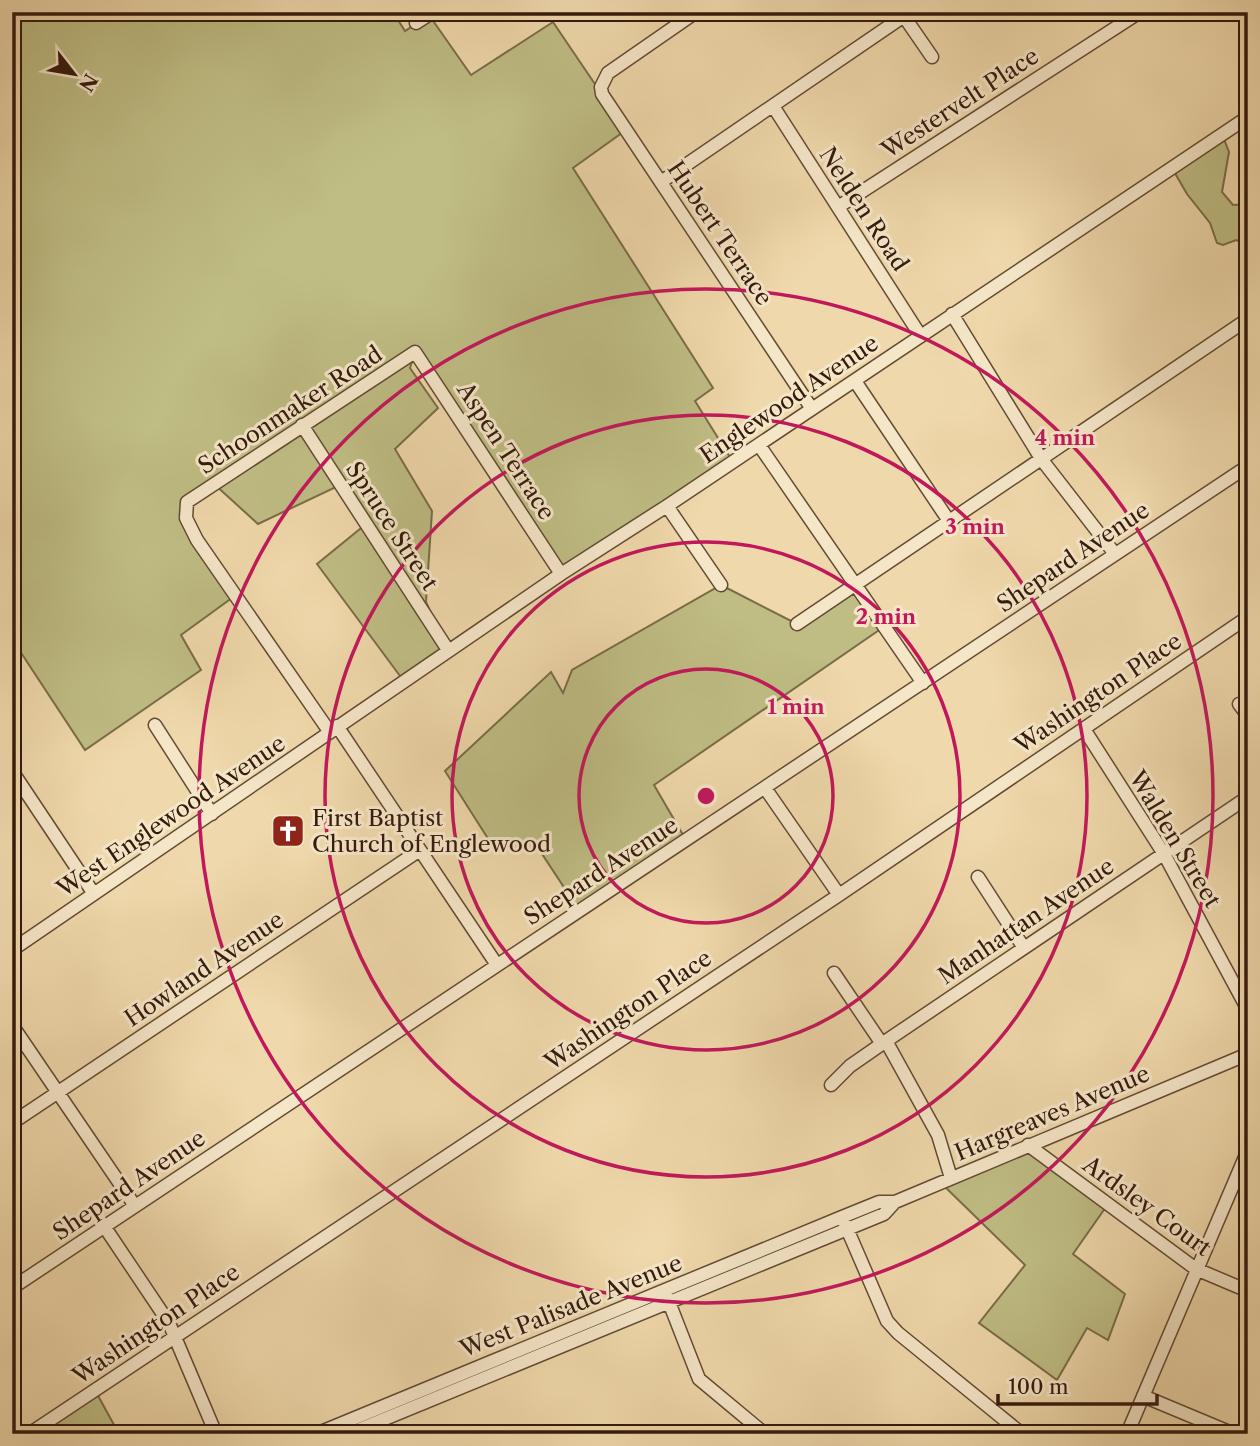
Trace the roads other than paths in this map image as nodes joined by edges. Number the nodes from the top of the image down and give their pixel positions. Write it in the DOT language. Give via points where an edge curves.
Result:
graph roads {
  1 [pos="433,12"];
  2 [pos="696,12"];
  3 [pos="1140,12"];
  4 [pos="903,14"];
  5 [pos="416,23"];
  6 [pos="932,57"];
  7 [pos="773,106"];
  8 [pos="1248,117"];
  9 [pos="661,182"];
  10 [pos="838,207"];
  11 [pos="952,314"];
  12 [pos="1248,319"];
  13 [pos="920,335"];
  14 [pos="415,352"];
  15 [pos="855,381"];
  16 [pos="812,409"];
  17 [pos="302,426"];
  18 [pos="759,445"];
  19 [pos="1042,460"];
  20 [pos="1248,466"];
  21 [pos="667,506"];
  22 [pos="949,521"];
  23 [pos="1115,554"];
  24 [pos="561,574"];
  25 [pos="855,582"];
  26 [pos="721,585"];
  27 [pos="1248,617"];
  28 [pos="797,624"];
  29 [pos="448,650"];
  30 [pos="923,683"];
  31 [pos="1240,704"];
  32 [pos="352,715"];
  33 [pos="1248,716"];
  34 [pos="155,724"];
  35 [pos="333,728"];
  36 [pos="1084,729"];
  37 [pos="12,771"];
  38 [pos="765,788"];
  39 [pos="1248,797"];
  40 [pos="212,814"];
  41 [pos="420,850"];
  42 [pos="1164,854"];
  43 [pos="978,877"];
  44 [pos="94,894"];
  45 [pos="839,895"];
  46 [pos="1024,948"];
  47 [pos="12,950"];
  48 [pos="497,965"];
  49 [pos="834,973"];
  50 [pos="1248,1010"];
  51 [pos="12,1025"];
  52 [pos="884,1043"];
  53 [pos="1248,1054"];
  54 [pos="1225,1063"];
  55 [pos="1248,1064"];
  56 [pos="831,1085"];
  57 [pos="58,1093"];
  58 [pos="12,1123"];
  59 [pos="1028,1145"];
  60 [pos="1248,1150"];
  61 [pos="951,1178"];
  62 [pos="135,1206"];
  63 [pos="844,1223"];
  64 [pos="104,1226"];
  65 [pos="1196,1269"];
  66 [pos="12,1288"];
  67 [pos="1248,1291"];
  68 [pos="667,1296"];
  69 [pos="175,1337"];
  70 [pos="1143,1396"];
  71 [pos="334,1430"];
  72 [pos="29,1434"];
  73 [pos="216,1434"];
  74 [pos="316,1434"];
  75 [pos="348,1434"];
  76 [pos="765,1434"];
  77 [pos="1021,1434"];
  78 [pos="1126,1434"];
  79 [pos="1234,1434"];
  1 -- 5 [label="street"];
  2 -- 9 [label="street, Hubert Terrace" via="603,78 602,94"];
  3 -- 10 [label="street, Westervelt Place"];
  4 -- 6 [label="street"];
  4 -- 7 [label="street"];
  7 -- 9 [label="street"];
  7 -- 10 [label="street, Nelden Road"];
  8 -- 11 [label="street, Englewood Avenue"];
  9 -- 16 [label="street, Hubert Terrace"];
  10 -- 13 [label="street, Nelden Road"];
  11 -- 13 [label="street, Englewood Avenue"];
  11 -- 19 [label="street"];
  12 -- 19 [label="street"];
  13 -- 15 [label="street, Englewood Avenue"];
  14 -- 17 [label="street, Schoonmaker Road"];
  14 -- 24 [label="street, Aspen Terrace"];
  15 -- 16 [label="street, Englewood Avenue"];
  15 -- 22 [label="street"];
  16 -- 18 [label="street, Englewood Avenue"];
  17 -- 29 [label="street, Spruce Street"];
  17 -- 35 [label="street, Schoonmaker Road" via="187,502 186,518 197,540"];
  18 -- 21 [label="street, Englewood Avenue"];
  18 -- 25 [label="street"];
  19 -- 22 [label="street"];
  19 -- 23 [label="street"];
  20 -- 23 [label="street, Shepard Avenue"];
  21 -- 24 [label="street, Englewood Avenue"];
  21 -- 26 [label="street"];
  22 -- 25 [label="street"];
  23 -- 30 [label="street, Shepard Avenue"];
  24 -- 29 [label="street, Englewood Avenue"];
  25 -- 28 [label="street"];
  25 -- 30 [label="street"];
  27 -- 36 [label="street, Washington Place"];
  29 -- 32 [label="street, Englewood Avenue"];
  30 -- 38 [label="street, Shepard Avenue"];
  31 -- 33 [label="street"];
  32 -- 35 [label="street, West Englewood Avenue"];
  34 -- 40 [label="street"];
  35 -- 40 [label="street, West Englewood Avenue"];
  35 -- 41 [label="street"];
  36 -- 42 [label="street, Walden Street"];
  36 -- 45 [label="street, Washington Place"];
  37 -- 44 [label="street"];
  38 -- 45 [label="street"];
  38 -- 48 [label="street, Shepard Avenue"];
  39 -- 42 [label="street, Manhattan Avenue"];
  40 -- 44 [label="street, West Englewood Avenue"];
  41 -- 48 [label="street"];
  41 -- 57 [label="street, Howland Avenue"];
  42 -- 46 [label="street, Manhattan Avenue"];
  42 -- 50 [label="street, Walden Street"];
  43 -- 46 [label="street"];
  44 -- 47 [label="street, West Englewood Avenue"];
  45 -- 69 [label="street, Washington Place"];
  46 -- 52 [label="street, Manhattan Avenue"];
  48 -- 62 [label="street, Shepard Avenue"];
  49 -- 52 [label="street"];
  51 -- 57 [label="street"];
  52 -- 56 [label="street, Manhattan Avenue"];
  52 -- 61 [label="street" via="938,1135"];
  53 -- 54 [label="street, Hargreaves Avenue"];
  54 -- 55 [label="street, Hargreaves Avenue"];
  54 -- 59 [label="street, Hargreaves Avenue"];
  57 -- 58 [label="street, Howland Avenue"];
  57 -- 62 [label="street"];
  59 -- 61 [label="street, Hargreaves Avenue"];
  59 -- 65 [label="street, Ardsley Court"];
  60 -- 65 [label="street"];
  61 -- 63 [label="street, Hargreaves Avenue" via="895,1202 879,1202"];
  62 -- 64 [label="street, Shepard Avenue"];
  63 -- 68 [label="street, West Palisade Avenue"];
  63 -- 77 [label="street" via="887,1321"];
  64 -- 66 [label="street, Shepard Avenue"];
  64 -- 69 [label="street"];
  65 -- 67 [label="street, Ardsley Court"];
  65 -- 70 [label="street"];
  68 -- 71 [label="street, West Palisade Avenue"];
  68 -- 75 [label="street, West Palisade Avenue"];
  68 -- 76 [label="street" via="699,1379"];
  69 -- 72 [label="street, Washington Place"];
  69 -- 73 [label="street"];
  70 -- 78 [label="street"];
  70 -- 79 [label="street"];
  71 -- 74 [label="street, West Palisade Avenue"];
}
